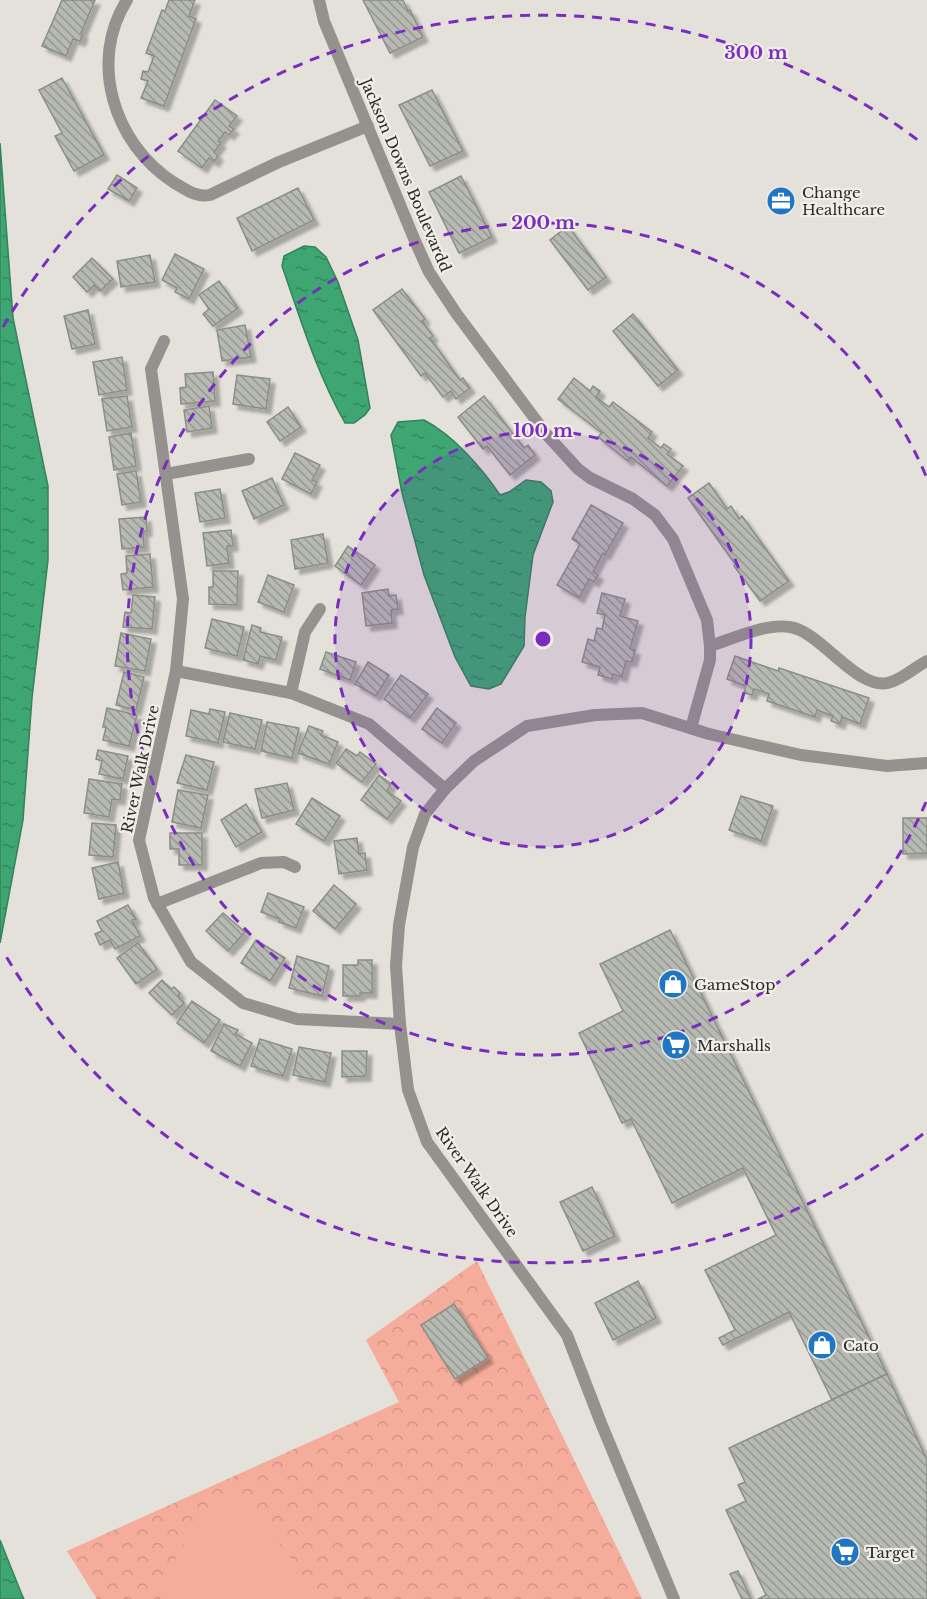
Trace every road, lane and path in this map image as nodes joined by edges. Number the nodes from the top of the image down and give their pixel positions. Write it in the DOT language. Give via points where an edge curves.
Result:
graph roads {
  1 [pos="127,0"];
  2 [pos="319,0"];
  3 [pos="368,126"];
  4 [pos="164,340"];
  5 [pos="249,459"];
  6 [pos="166,474"];
  7 [pos="320,609"];
  8 [pos="710,646"];
  9 [pos="927,661"];
  10 [pos="176,672"];
  11 [pos="291,693"];
  12 [pos="691,728"];
  13 [pos="927,763"];
  14 [pos="445,789"];
  15 [pos="295,867"];
  16 [pos="157,904"];
  17 [pos="400,1024"];
  18 [pos="674,1599"];
  1 -- 3 [label="street" via="113,30 108,55 114,104 132,142 151,165 189,192 200,197 210,195"];
  2 -- 3 [label="street, Jackson Downs Boulevardd"];
  3 -- 8 [label="street, Jackson Downs Boulevardd" via="429,272 449,303 547,435 578,469 633,499 660,520 695,589 707,620"];
  4 -- 6 [label="street" via="151,369"];
  5 -- 6 [label="street"];
  6 -- 10 [label="street, River Walk Drive" via="183,599"];
  7 -- 11 [label="street" via="305,632"];
  8 -- 9 [label="street" via="773,627 790,627 804,631 859,675 879,682 892,682"];
  8 -- 12 [label="street, Jackson Downs Boulevardd" via="710,660"];
  10 -- 11 [label="street"];
  10 -- 16 [label="street, River Walk Drive" via="139,840"];
  11 -- 14 [label="street" via="369,724"];
  12 -- 13 [label="street" via="801,755 887,766"];
  12 -- 14 [label="street" via="642,713 595,715 527,726 474,761"];
  14 -- 17 [label="street" via="425,814 413,847 399,925"];
  15 -- 16 [label="street" via="284,861 261,863"];
  16 -- 17 [label="street, River Walk Drive" via="190,962 243,1003 297,1019"];
  17 -- 18 [label="street, River Walk Drive" via="408,1090 427,1142 567,1335"];
}
